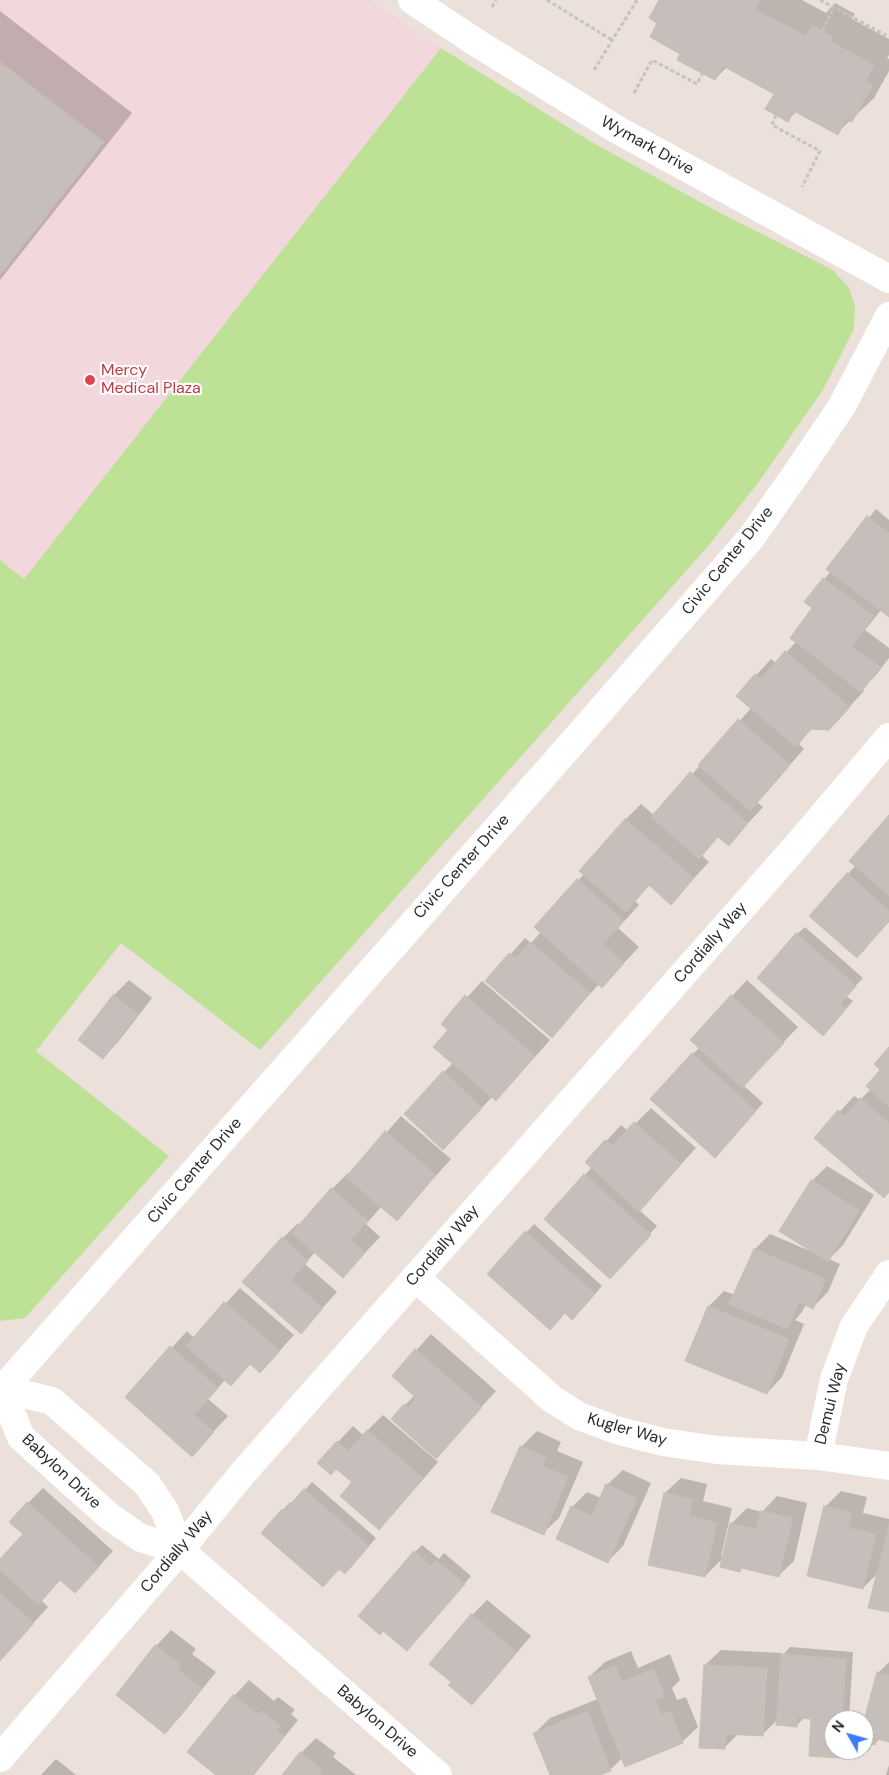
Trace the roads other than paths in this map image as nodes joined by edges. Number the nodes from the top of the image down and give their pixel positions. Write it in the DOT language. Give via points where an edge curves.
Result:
graph roads {
  1 [pos="412,0"];
  2 [pos="889,279"];
  3 [pos="889,316"];
  4 [pos="889,738"];
  5 [pos="889,1274"];
  6 [pos="415,1277"];
  7 [pos="1,1390"];
  8 [pos="818,1456"];
  9 [pos="889,1466"];
  10 [pos="180,1550"];
  11 [pos="0,1758"];
  12 [pos="438,1775"];
  1 -- 2 [label="street, Wymark Drive" via="616,129"];
  3 -- 7 [label="street, Civic Center Drive" via="842,406 751,538"];
  4 -- 6 [label="street, Cordially Way"];
  5 -- 8 [label="street, Demui Way" via="854,1326 834,1379"];
  6 -- 8 [label="street, Kugler Way" via="552,1399 579,1416 663,1442 717,1450"];
  6 -- 10 [label="street, Cordially Way" via="242,1474"];
  7 -- 10 [label="street, Babylon Drive" via="21,1437 65,1477 110,1517 141,1538"];
  7 -- 10 [label="street, Babylon Drive" via="52,1401 147,1484 165,1511"];
  8 -- 9 [label="street, Kugler Way"];
  10 -- 11 [label="street, Cordially Way"];
  10 -- 12 [label="street, Babylon Drive"];
}
